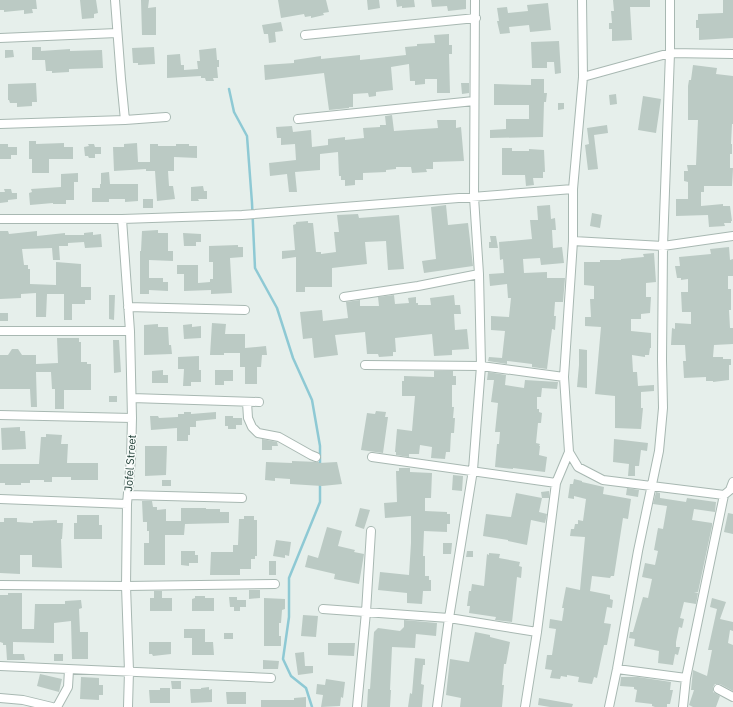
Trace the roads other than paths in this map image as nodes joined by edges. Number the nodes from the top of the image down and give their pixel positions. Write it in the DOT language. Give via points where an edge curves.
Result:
graph roads {
  1 [pos="115,0"];
  2 [pos="475,0"];
  3 [pos="582,0"];
  4 [pos="670,0"];
  5 [pos="476,18"];
  6 [pos="117,33"];
  7 [pos="305,35"];
  8 [pos="0,38"];
  9 [pos="670,53"];
  10 [pos="733,54"];
  11 [pos="583,77"];
  12 [pos="474,102"];
  13 [pos="166,117"];
  14 [pos="298,119"];
  15 [pos="125,120"];
  16 [pos="0,124"];
  17 [pos="573,189"];
  18 [pos="474,197"];
  19 [pos="0,219"];
  20 [pos="122,219"];
  21 [pos="733,236"];
  22 [pos="573,241"];
  23 [pos="663,246"];
  24 [pos="479,274"];
  25 [pos="344,297"];
  26 [pos="128,307"];
  27 [pos="245,310"];
  28 [pos="0,331"];
  29 [pos="130,331"];
  30 [pos="365,365"];
  31 [pos="481,366"];
  32 [pos="564,376"];
  33 [pos="132,398"];
  34 [pos="247,402"];
  35 [pos="259,402"];
  36 [pos="0,415"];
  37 [pos="132,418"];
  38 [pos="569,452"];
  39 [pos="316,457"];
  40 [pos="372,457"];
  41 [pos="473,470"];
  42 [pos="733,482"];
  43 [pos="556,483"];
  44 [pos="651,486"];
  45 [pos="128,495"];
  46 [pos="724,495"];
  47 [pos="242,498"];
  48 [pos="0,499"];
  49 [pos="127,504"];
  50 [pos="371,532"];
  51 [pos="275,584"];
  52 [pos="0,585"];
  53 [pos="126,586"];
  54 [pos="323,609"];
  55 [pos="366,612"];
  56 [pos="450,618"];
  57 [pos="537,632"];
  58 [pos="0,666"];
  59 [pos="617,669"];
  60 [pos="69,670"];
  61 [pos="128,671"];
  62 [pos="271,678"];
  63 [pos="686,678"];
  64 [pos="718,689"];
  65 [pos="733,697"];
  66 [pos="0,698"];
  67 [pos="36,705"];
  68 [pos="52,707"];
  69 [pos="57,707"];
  70 [pos="128,707"];
  71 [pos="357,707"];
  72 [pos="437,707"];
  73 [pos="525,707"];
  74 [pos="609,707"];
  75 [pos="683,707"];
  1 -- 6 [label="street"];
  2 -- 5 [label="street"];
  3 -- 11 [label="street"];
  4 -- 9 [label="street"];
  5 -- 7 [label="street"];
  5 -- 12 [label="street"];
  6 -- 8 [label="street"];
  6 -- 15 [label="street"];
  9 -- 10 [label="street"];
  9 -- 11 [label="street"];
  9 -- 23 [label="street"];
  11 -- 17 [label="street"];
  12 -- 14 [label="street"];
  12 -- 18 [label="street"];
  13 -- 15 [label="street"];
  15 -- 16 [label="street"];
  17 -- 18 [label="street"];
  17 -- 22 [label="street"];
  18 -- 20 [label="street" via="242,215"];
  18 -- 24 [label="street"];
  19 -- 20 [label="street"];
  20 -- 26 [label="street, Jofel Street"];
  21 -- 23 [label="street"];
  22 -- 23 [label="street"];
  22 -- 32 [label="street"];
  23 -- 44 [label="street" via="663,408 659,451"];
  24 -- 25 [label="street"];
  24 -- 31 [label="street"];
  26 -- 27 [label="street"];
  26 -- 29 [label="street, Jofel Street"];
  28 -- 29 [label="street"];
  29 -- 33 [label="street, Jofel Street"];
  30 -- 31 [label="street"];
  31 -- 32 [label="street"];
  31 -- 41 [label="street"];
  32 -- 38 [label="street"];
  33 -- 34 [label="street"];
  33 -- 37 [label="street, Jofel Street"];
  34 -- 35 [label="street"];
  34 -- 39 [label="street" via="248,418 258,433 279,437"];
  36 -- 37 [label="street"];
  37 -- 45 [label="street, Jofel Street"];
  38 -- 43 [label="street"];
  38 -- 44 [label="street" via="578,467 603,480"];
  40 -- 41 [label="street"];
  41 -- 43 [label="street"];
  41 -- 56 [label="street"];
  42 -- 46 [label="street" via="730,490"];
  43 -- 57 [label="street"];
  44 -- 46 [label="street"];
  44 -- 59 [label="street"];
  45 -- 47 [label="street"];
  45 -- 49 [label="street, Jofel Street"];
  46 -- 63 [label="street"];
  48 -- 49 [label="street"];
  49 -- 53 [label="street, Jofel Street"];
  50 -- 55 [label="street"];
  51 -- 53 [label="street"];
  52 -- 53 [label="street"];
  53 -- 61 [label="street, Jofel Street"];
  54 -- 55 [label="street"];
  55 -- 56 [label="street"];
  55 -- 71 [label="street"];
  56 -- 57 [label="street"];
  56 -- 72 [label="street"];
  57 -- 73 [label="street"];
  58 -- 60 [label="street"];
  59 -- 63 [label="street"];
  59 -- 74 [label="street"];
  60 -- 61 [label="street"];
  60 -- 69 [label="street" via="68,687"];
  61 -- 62 [label="street"];
  61 -- 70 [label="street, Jofel Street"];
  63 -- 75 [label="street"];
  64 -- 65 [label="street"];
  66 -- 67 [label="street"];
  67 -- 68 [label="street"];
}
